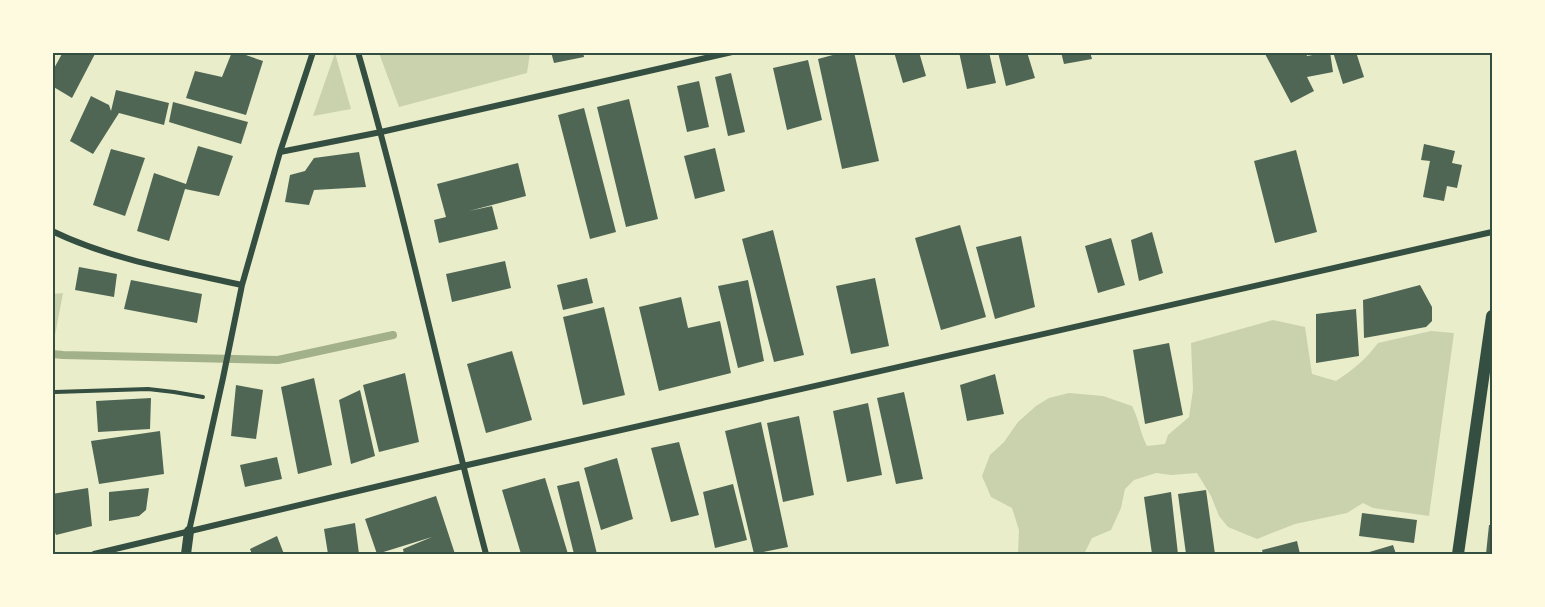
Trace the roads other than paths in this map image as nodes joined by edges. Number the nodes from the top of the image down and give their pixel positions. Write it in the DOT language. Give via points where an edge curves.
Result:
graph roads {
  1 [pos="313,52"];
  2 [pos="358,52"];
  3 [pos="732,52"];
  4 [pos="381,132"];
  5 [pos="280,152"];
  6 [pos="52,231"];
  7 [pos="1492,232"];
  8 [pos="242,285"];
  9 [pos="1492,316"];
  10 [pos="463,466"];
  11 [pos="189,531"];
  12 [pos="94,555"];
  13 [pos="186,555"];
  14 [pos="486,555"];
  15 [pos="1458,555"];
  1 -- 5 [label="street"];
  2 -- 4 [label="street"];
  3 -- 4 [label="street"];
  4 -- 5 [label="street"];
  4 -- 10 [label="street"];
  5 -- 8 [label="street"];
  6 -- 8 [label="street" via="130,260"];
  7 -- 10 [label="street"];
  8 -- 11 [label="street"];
  9 -- 15 [label="main road"];
  10 -- 11 [label="street"];
  10 -- 14 [label="street"];
  11 -- 12 [label="street"];
  11 -- 13 [label="street"];
}
